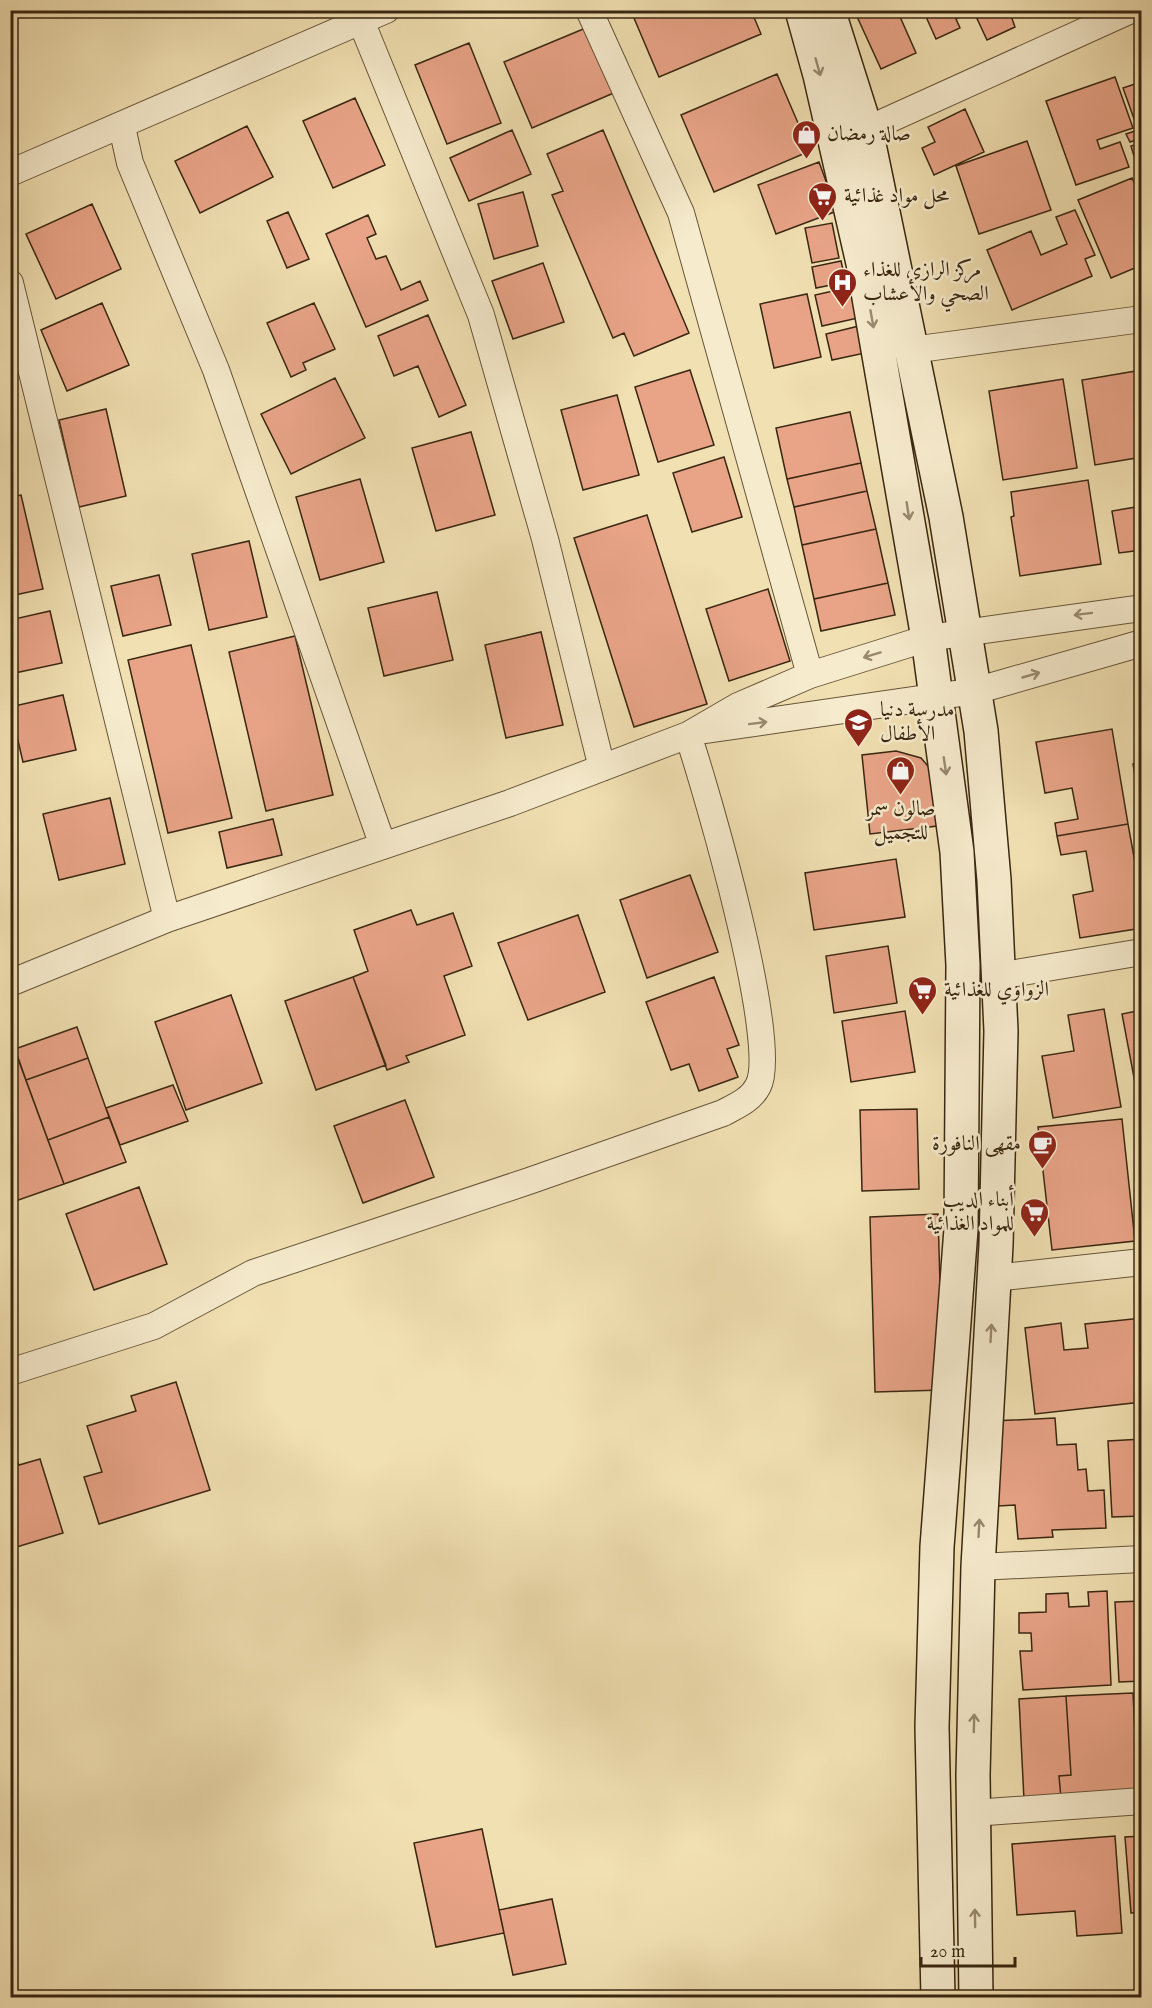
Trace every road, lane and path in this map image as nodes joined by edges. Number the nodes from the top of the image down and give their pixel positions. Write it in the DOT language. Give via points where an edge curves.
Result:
graph roads {
  1 [pos="386,10"];
  2 [pos="589,10"];
  3 [pos="802,10"];
  4 [pos="828,10"];
  5 [pos="1131,10"];
  6 [pos="361,21"];
  7 [pos="122,127"];
  8 [pos="866,130"];
  9 [pos="10,174"];
  10 [pos="10,283"];
  11 [pos="1142,318"];
  12 [pos="912,350"];
  13 [pos="1142,608"];
  14 [pos="966,632"];
  15 [pos="928,638"];
  16 [pos="1142,643"];
  17 [pos="810,675"];
  18 [pos="975,690"];
  19 [pos="936,694"];
  20 [pos="694,733"];
  21 [pos="602,768"];
  22 [pos="383,846"];
  23 [pos="167,920"];
  24 [pos="1142,952"];
  25 [pos="998,976"];
  26 [pos="10,983"];
  27 [pos="1142,1262"];
  28 [pos="994,1278"];
  29 [pos="10,1372"];
  30 [pos="1142,1559"];
  31 [pos="978,1567"];
  32 [pos="1142,1801"];
  33 [pos="973,1813"];
  34 [pos="938,1998"];
  35 [pos="976,1998"];
  1 -- 6 [label="street"];
  2 -- 17 [label="street" via="681,213"];
  3 -- 15 [label="street, one-way" via="863,263"];
  4 -- 8 [label="street"];
  5 -- 8 [label="street"];
  6 -- 7 [label="street"];
  6 -- 21 [label="street" via="481,315 545,539"];
  7 -- 9 [label="street"];
  7 -- 22 [label="street" via="130,163 216,370"];
  8 -- 12 [label="street"];
  10 -- 23 [label="street"];
  11 -- 12 [label="street"];
  12 -- 14 [label="street"];
  13 -- 14 [label="street, one-way"];
  14 -- 15 [label="street"];
  14 -- 18 [label="street"];
  15 -- 17 [label="street, one-way"];
  15 -- 19 [label="street"];
  18 -- 16 [label="street, one-way"];
  17 -- 20 [label="street" via="738,706"];
  18 -- 19 [label="street"];
  18 -- 25 [label="street" via="994,880"];
  20 -- 19 [label="street, one-way"];
  19 -- 34 [label="street, one-way" via="957,852 963,965 961,1229 937,1547 932,1727"];
  20 -- 21 [label="street"];
  20 -- 29 [label="street" via="758,1016 762,1071 758,1086 746,1101 723,1113 529,1181 253,1273 154,1326"];
  21 -- 22 [label="street"];
  22 -- 23 [label="street"];
  23 -- 26 [label="street"];
  24 -- 25 [label="street"];
  25 -- 28 [label="street" via="1001,1031"];
  27 -- 28 [label="street"];
  31 -- 28 [label="street, one-way"];
  30 -- 31 [label="street"];
  33 -- 31 [label="street, one-way"];
  32 -- 33 [label="street"];
  35 -- 33 [label="street, one-way"];
}
